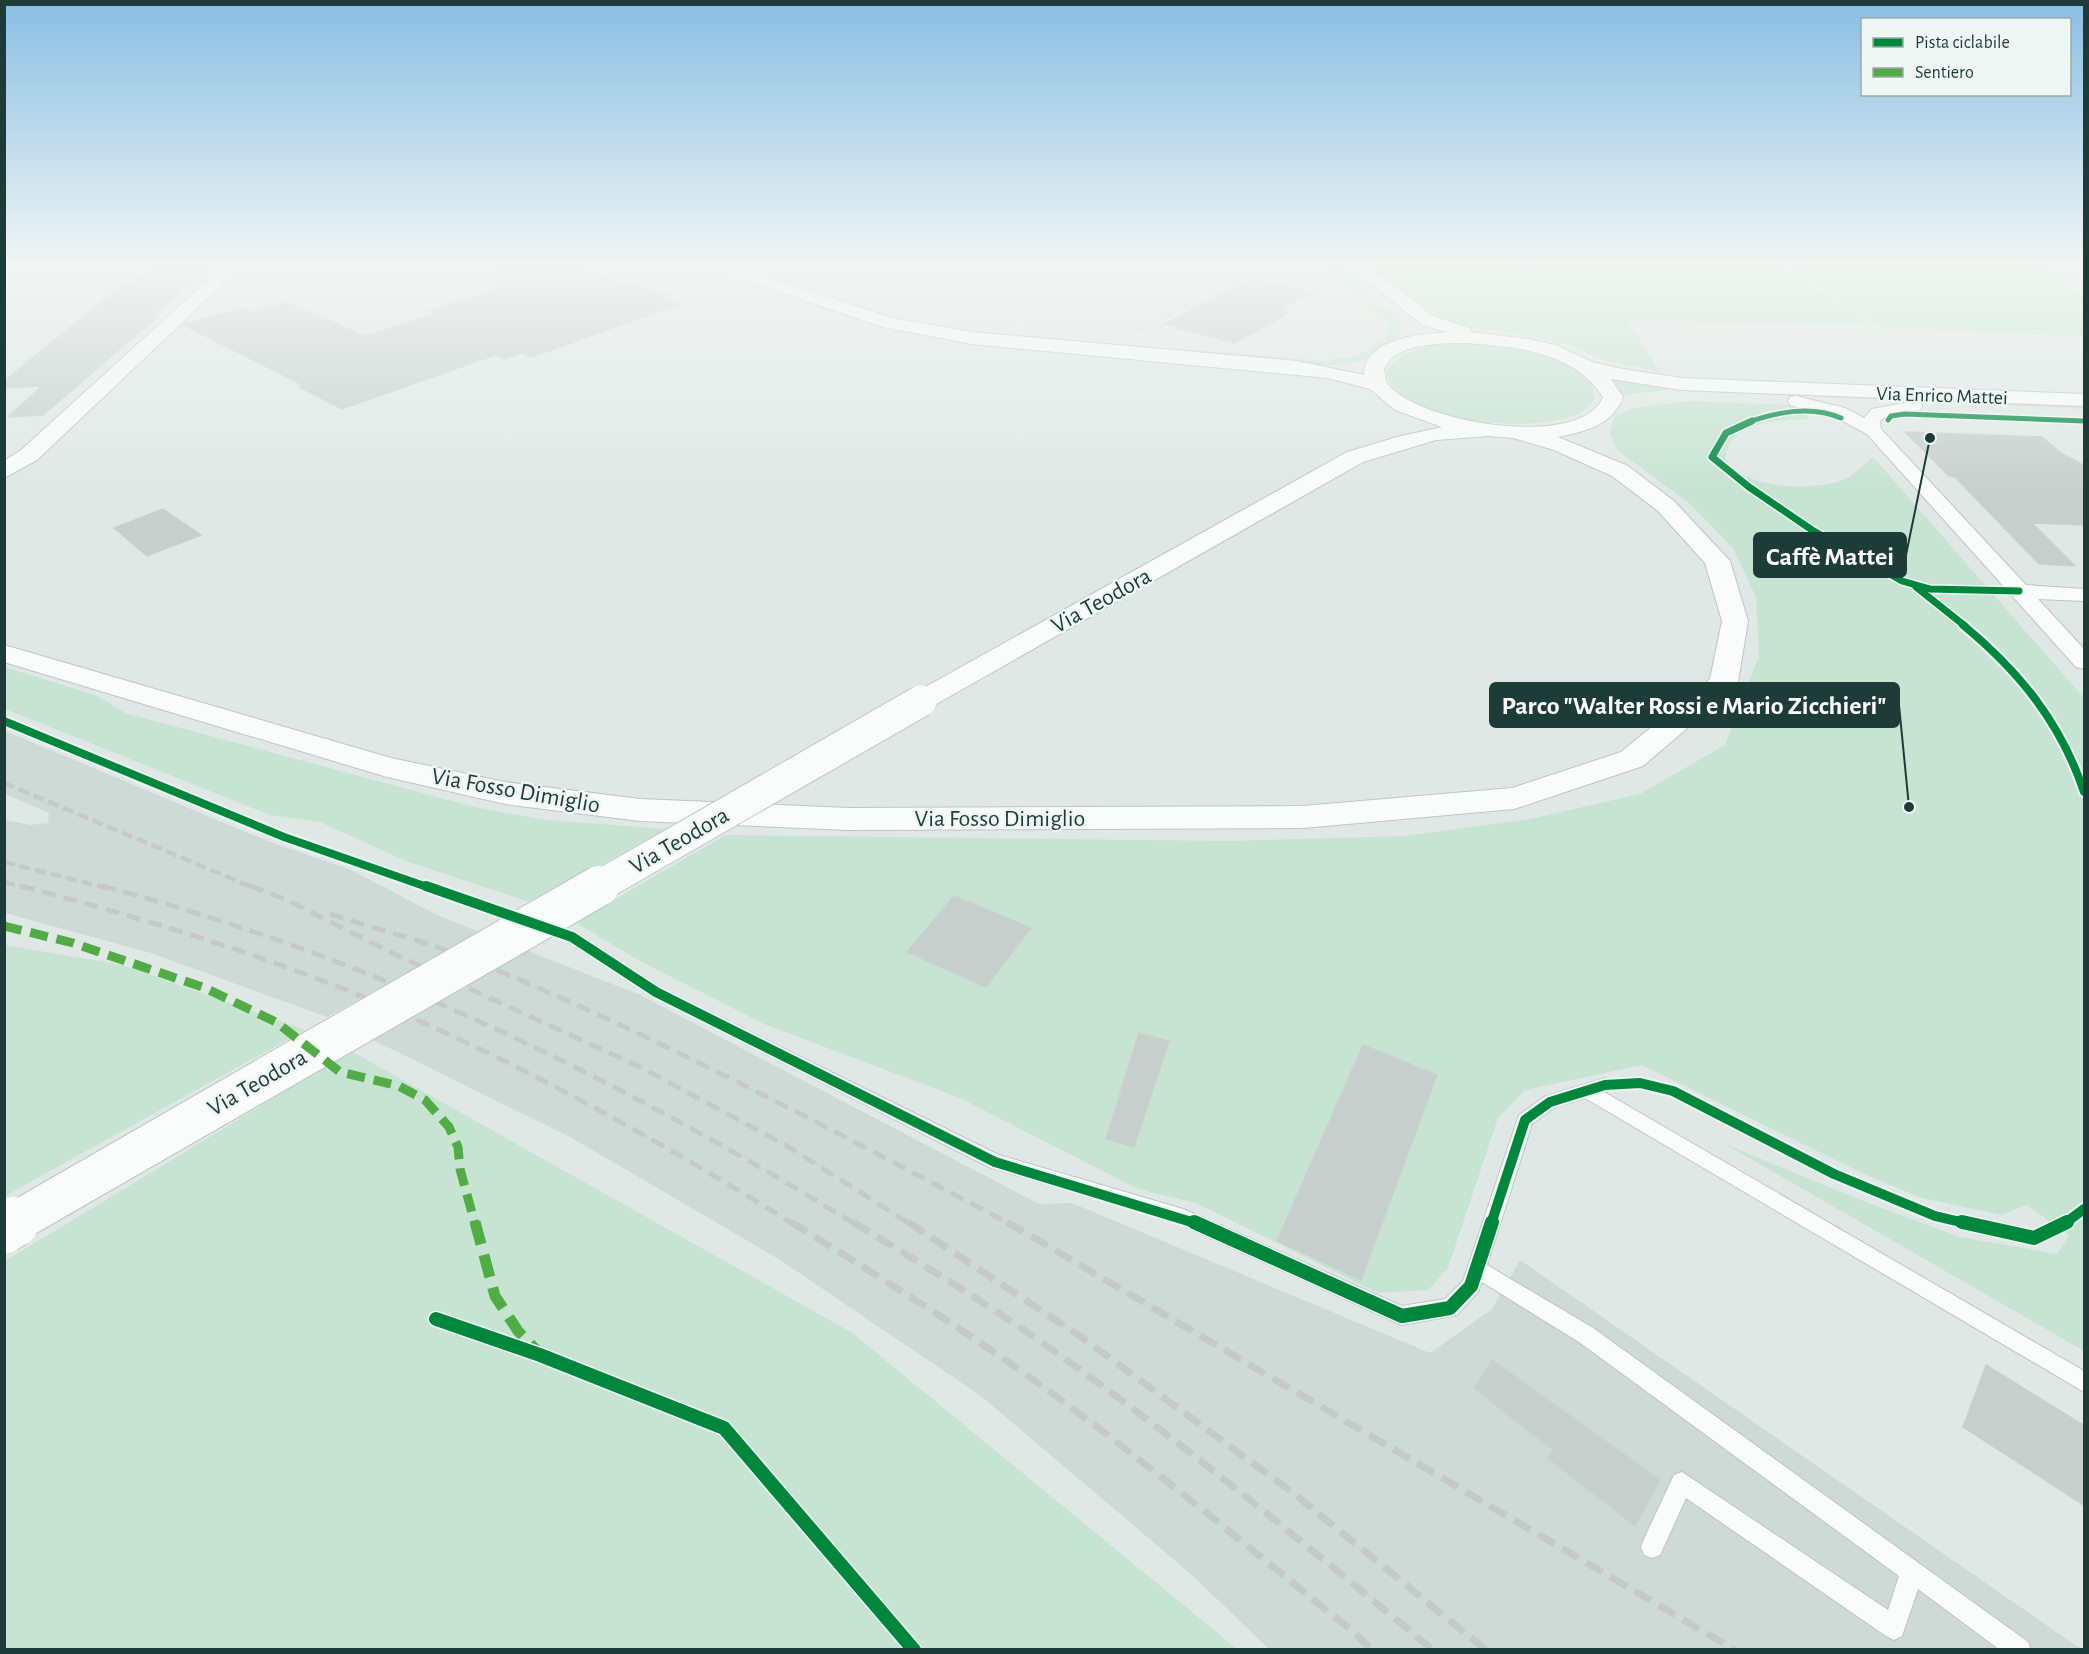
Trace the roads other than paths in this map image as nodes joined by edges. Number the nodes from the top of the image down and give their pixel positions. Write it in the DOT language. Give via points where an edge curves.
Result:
graph roads {
  1 [pos="153,340"];
  2 [pos="997,340"];
  3 [pos="1404,340"];
  4 [pos="1431,340"];
  5 [pos="1497,340"];
  6 [pos="1400,346"];
  7 [pos="1379,359"];
  8 [pos="1586,366"];
  9 [pos="1298,367"];
  10 [pos="1377,385"];
  11 [pos="2085,400"];
  12 [pos="1396,402"];
  13 [pos="1914,406"];
  14 [pos="1793,407"];
  15 [pos="2085,413"];
  16 [pos="1601,415"];
  17 [pos="1488,430"];
  18 [pos="1873,430"];
  19 [pos="1515,432"];
  20 [pos="1355,457"];
  21 [pos="4,471"];
  22 [pos="1620,471"];
  23 [pos="2019,591"];
  24 [pos="2085,595"];
  25 [pos="4,653"];
  26 [pos="2085,662"];
  27 [pos="4,721"];
  28 [pos="1605,1085"];
  29 [pos="1587,1091"];
  30 [pos="4,1228"];
  31 [pos="1477,1269"];
  32 [pos="2085,1382"];
  33 [pos="1652,1547"];
  34 [pos="1912,1571"];
  35 [pos="2020,1650"];
  1 -- 21 [label="main road" via="29,455"];
  2 -- 9 [label="main road"];
  3 -- 6 [label="main road"];
  4 -- 6 [label="main road"];
  5 -- 8 [label="main road, Via Enrico Mattei" via="1532,345"];
  6 -- 7 [label="main road"];
  7 -- 9 [label="main road" via="1345,367"];
  7 -- 10 [label="main road" via="1372,374"];
  8 -- 11 [label="main road, Via Enrico Mattei" via="1682,384"];
  8 -- 16 [label="main road, Via Fosso Dimiglio" via="1605,381 1613,397"];
  9 -- 10 [label="main road"];
  10 -- 12 [label="main road"];
  12 -- 17 [label="main road" via="1436,420"];
  12 -- 20 [label="main road, Via Teodora" via="1392,421"];
  13 -- 14 [label="main road, Via Enrico Mattei"];
  13 -- 15 [label="main road, Via Enrico Mattei"];
  13 -- 18 [label="street" via="1878,413 1871,420"];
  14 -- 16 [label="main road, Via Enrico Mattei" via="1673,395 1637,398"];
  14 -- 18 [label="street" via="1839,412"];
  16 -- 19 [label="main road, Via Enrico Mattei" via="1575,427"];
  16 -- 22 [label="main road, Via Fosso Dimiglio" via="1594,432"];
  17 -- 19 [label="main road"];
  17 -- 20 [label="main road, Via Teodora" via="1424,434"];
  18 -- 23 [label="street"];
  19 -- 22 [label="main road, Via Fosso Dimiglio" via="1562,445"];
  20 -- 30 [label="main road, Via Teodora, bridge" via="921,701"];
  22 -- 25 [label="main road, Via Fosso Dimiglio" via="1666,506 1717,561 1735,621 1724,682 1632,759 1514,798 1303,817 849,819 640,810 505,793 387,767"];
  23 -- 24 [label="street"];
  23 -- 26 [label="street"];
  27 -- 31 [label="lane" via="284,837 572,937 656,992 995,1162 1183,1217 1402,1316 1450,1308 1472,1286"];
  28 -- 29 [label="lane"];
  29 -- 31 [label="lane" via="1550,1102 1525,1120"];
  29 -- 32 [label="lane"];
  31 -- 34 [label="lane" via="1586,1335"];
  33 -- 34 [label="lane" via="1682,1483 1894,1628"];
  34 -- 35 [label="lane"];
}
